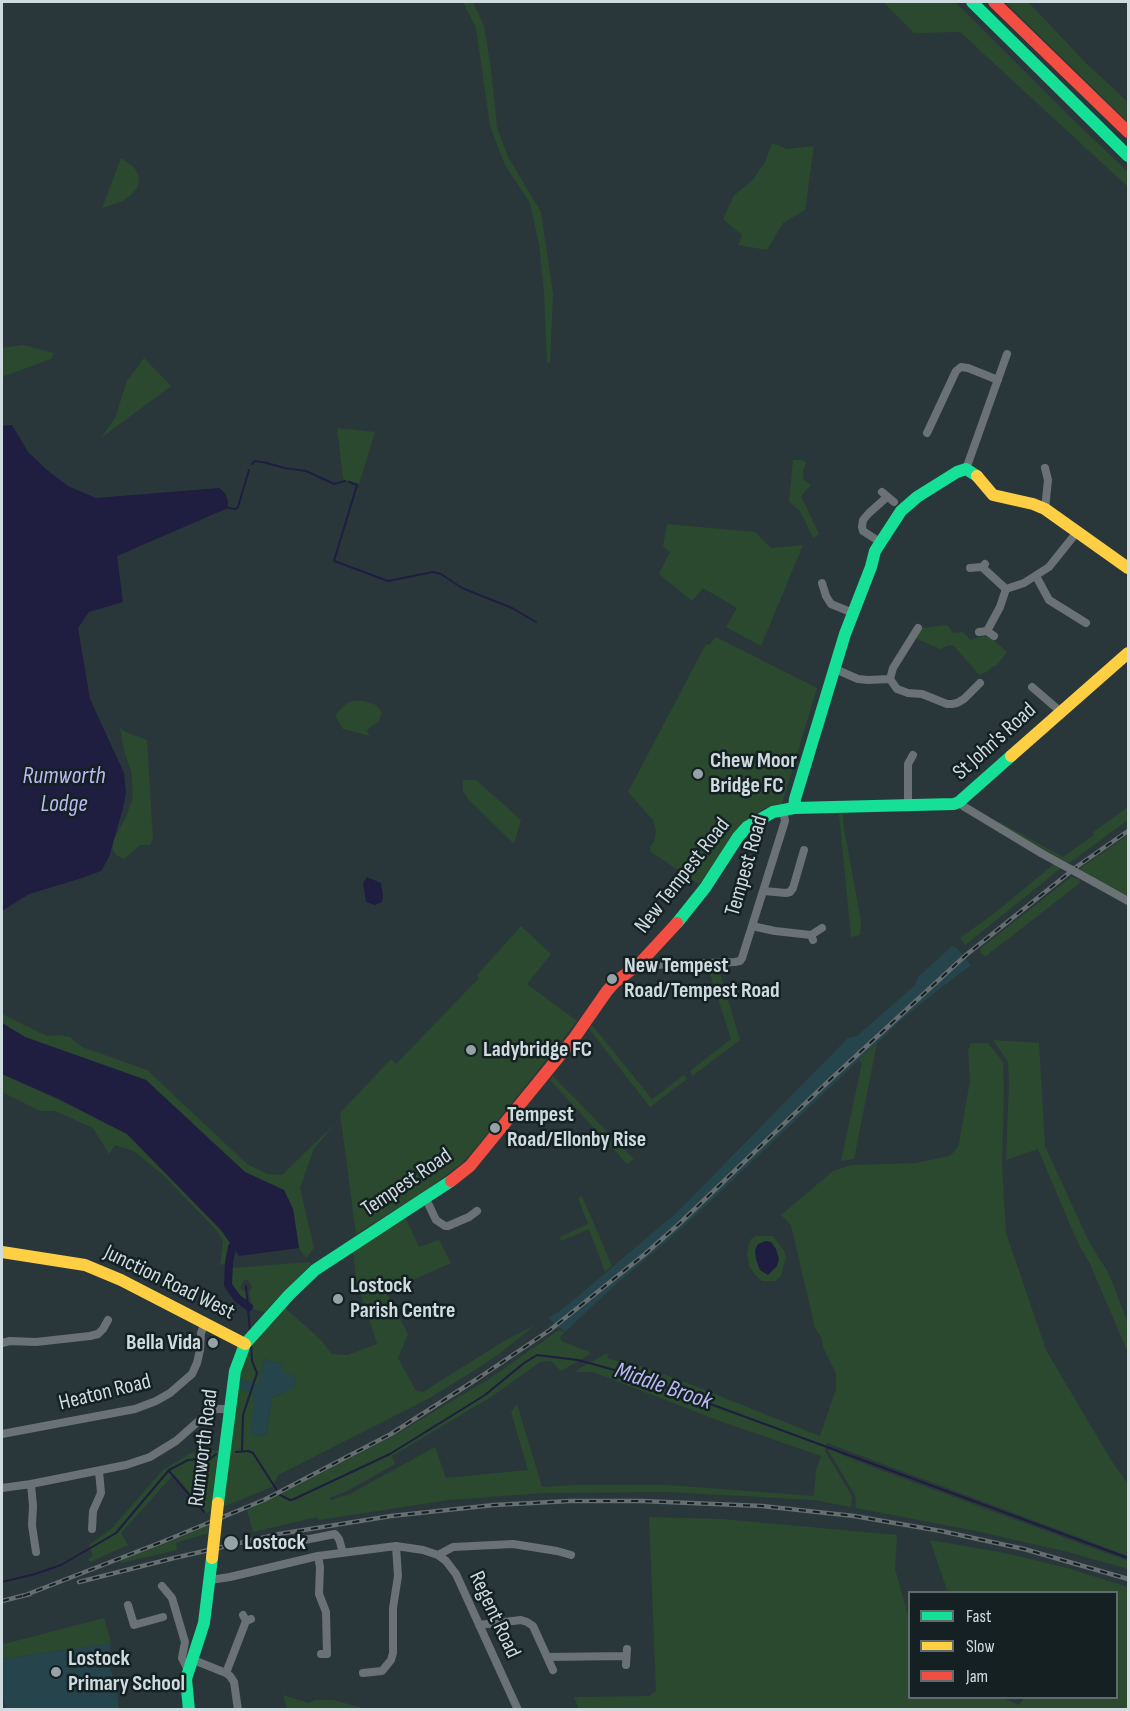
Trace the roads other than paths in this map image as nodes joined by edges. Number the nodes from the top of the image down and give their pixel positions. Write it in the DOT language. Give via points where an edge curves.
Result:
graph roads {
  1 [pos="972,2"];
  2 [pos="994,2"];
  3 [pos="1128,132"];
  4 [pos="1128,156"];
  5 [pos="1007,354"];
  6 [pos="998,380"];
  7 [pos="927,433"];
  8 [pos="1045,468"];
  9 [pos="966,469"];
  10 [pos="888,497"];
  11 [pos="1045,509"];
  12 [pos="1077,532"];
  13 [pos="880,542"];
  14 [pos="970,568"];
  15 [pos="1128,568"];
  16 [pos="1036,576"];
  17 [pos="822,582"];
  18 [pos="1006,589"];
  19 [pos="853,613"];
  20 [pos="1080,622"];
  21 [pos="918,627"];
  22 [pos="987,633"];
  23 [pos="1128,652"];
  24 [pos="835,669"];
  25 [pos="890,679"];
  26 [pos="980,683"];
  27 [pos="1032,687"];
  28 [pos="1061,712"];
  29 [pos="913,755"];
  30 [pos="959,802"];
  31 [pos="908,805"];
  32 [pos="789,809"];
  33 [pos="804,850"];
  34 [pos="800,864"];
  35 [pos="811,868"];
  36 [pos="764,891"];
  37 [pos="1128,901"];
  38 [pos="752,926"];
  39 [pos="822,928"];
  40 [pos="640,963"];
  41 [pos="426,1199"];
  42 [pos="477,1211"];
  43 [pos="2,1252"];
  44 [pos="108,1320"];
  45 [pos="205,1323"];
  46 [pos="2,1343"];
  47 [pos="245,1344"];
  48 [pos="229,1409"];
  49 [pos="2,1434"];
  50 [pos="99,1471"];
  51 [pos="31,1484"];
  52 [pos="2,1488"];
  53 [pos="92,1529"];
  54 [pos="284,1544"];
  55 [pos="33,1546"];
  56 [pos="396,1546"];
  57 [pos="342,1553"];
  58 [pos="438,1555"];
  59 [pos="571,1555"];
  60 [pos="318,1556"];
  61 [pos="210,1580"];
  62 [pos="162,1586"];
  63 [pos="128,1605"];
  64 [pos="170,1615"];
  65 [pos="247,1618"];
  66 [pos="479,1625"];
  67 [pos="321,1654"];
  68 [pos="548,1657"];
  69 [pos="626,1657"];
  70 [pos="190,1664"];
  71 [pos="553,1670"];
  72 [pos="226,1672"];
  73 [pos="363,1674"];
  74 [pos="517,1709"];
  75 [pos="189,1710"];
  76 [pos="238,1710"];
  1 -- 4 [label="main road"];
  2 -- 3 [label="main road"];
  5 -- 6 [label="street"];
  6 -- 7 [label="street" via="961,367"];
  6 -- 9 [label="street"];
  8 -- 11 [label="street"];
  9 -- 11 [label="main road" via="993,495"];
  9 -- 13 [label="main road" via="912,500"];
  10 -- 13 [label="street" via="863,520 863,531"];
  11 -- 12 [label="main road"];
  12 -- 15 [label="main road"];
  12 -- 16 [label="street" via="1054,562"];
  13 -- 19 [label="main road"];
  14 -- 18 [label="street" via="984,565"];
  16 -- 18 [label="street"];
  16 -- 20 [label="street" via="1049,600"];
  17 -- 19 [label="street" via="823,596 831,604"];
  18 -- 22 [label="street"];
  19 -- 24 [label="main road"];
  21 -- 25 [label="street"];
  23 -- 28 [label="main road, St John's Road"];
  24 -- 25 [label="street" via="858,679"];
  24 -- 32 [label="main road"];
  25 -- 26 [label="street" via="902,691 952,704 964,699"];
  27 -- 28 [label="street"];
  28 -- 30 [label="main road, St John's Road"];
  29 -- 31 [label="street" via="905,761"];
  30 -- 31 [label="main road, St John's Road"];
  30 -- 37 [label="street, bridge"];
  31 -- 32 [label="main road, St John's Road"];
  32 -- 36 [label="street, Tempest Road"];
  32 -- 40 [label="main road, New Tempest Road" via="767,814 742,832 699,897"];
  33 -- 34 [label="street"];
  34 -- 35 [label="street"];
  34 -- 36 [label="street" via="790,892"];
  36 -- 38 [label="street, Tempest Road"];
  38 -- 39 [label="street" via="812,937"];
  38 -- 40 [label="street, Tempest Road" via="740,961"];
  40 -- 41 [label="main road, Tempest Road" via="607,991 480,1155"];
  41 -- 42 [label="street" via="436,1220 444,1226"];
  41 -- 47 [label="main road, Tempest Road" via="315,1270"];
  43 -- 45 [label="main road, Junction Road West" via="85,1265"];
  44 -- 46 [label="street" via="98,1334 90,1336"];
  45 -- 47 [label="main road, Junction Road West"];
  45 -- 49 [label="street, Heaton Road" via="192,1374 156,1401 135,1409"];
  47 -- 48 [label="main road, Rumworth Road" via="235,1371"];
  48 -- 50 [label="street" via="210,1411 176,1441 150,1457"];
  48 -- 61 [label="main road, Rumworth Road, bridge"];
  50 -- 51 [label="street"];
  50 -- 53 [label="street" via="101,1493 94,1508 97,1518"];
  51 -- 52 [label="street"];
  51 -- 55 [label="street"];
  54 -- 57 [label="street" via="334,1534"];
  56 -- 57 [label="street"];
  56 -- 58 [label="street"];
  56 -- 73 [label="street" via="393,1653 382,1671"];
  57 -- 60 [label="street"];
  58 -- 59 [label="street" via="453,1547 513,1544"];
  58 -- 66 [label="street, Regent Road" via="456,1574"];
  60 -- 61 [label="street"];
  60 -- 67 [label="street" via="319,1594 326,1612 327,1654"];
  61 -- 70 [label="main road, Rumworth Road" via="204,1623"];
  62 -- 64 [label="street" via="172,1598"];
  63 -- 64 [label="street" via="134,1627"];
  64 -- 70 [label="street" via="185,1642 182,1658"];
  65 -- 72 [label="street"];
  66 -- 68 [label="street" via="527,1622 533,1626"];
  66 -- 74 [label="street, Regent Road"];
  68 -- 69 [label="street"];
  68 -- 71 [label="street"];
  70 -- 72 [label="street"];
  70 -- 75 [label="main road, Rumworth Road" via="186,1679"];
  72 -- 76 [label="street" via="234,1682"];
}
